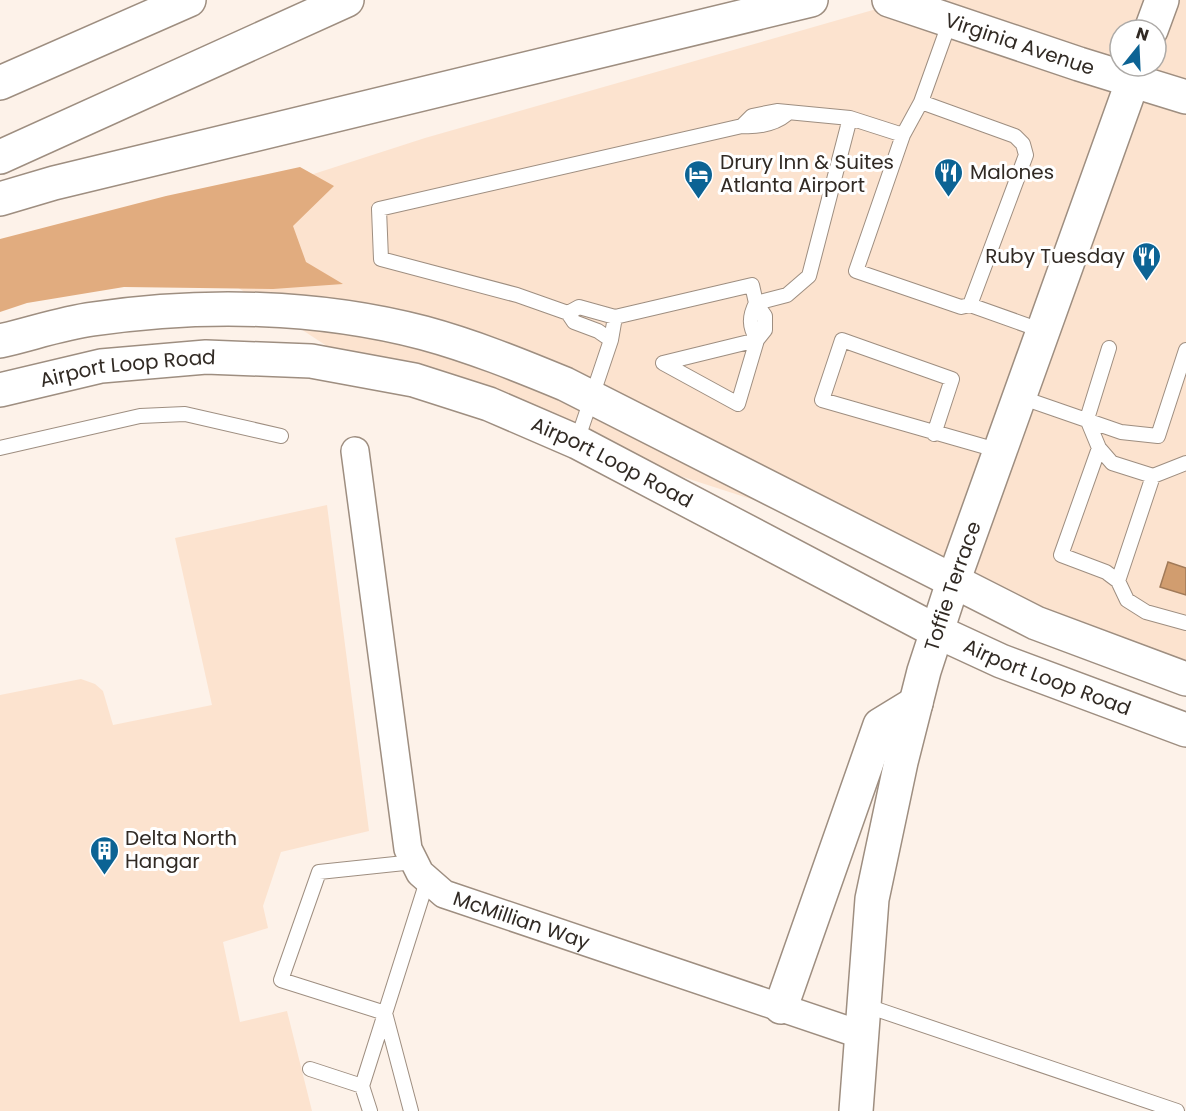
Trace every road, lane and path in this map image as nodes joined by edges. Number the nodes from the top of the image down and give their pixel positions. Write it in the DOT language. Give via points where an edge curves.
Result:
graph roads {
  1 [pos="189,0"];
  2 [pos="346,0"];
  3 [pos="811,0"];
  4 [pos="889,0"];
  5 [pos="1162,0"];
  6 [pos="1155,18"];
  7 [pos="950,21"];
  8 [pos="1108,66"];
  9 [pos="1134,78"];
  10 [pos="1144,78"];
  11 [pos="0,83"];
  12 [pos="1186,97"];
  13 [pos="921,102"];
  14 [pos="850,118"];
  15 [pos="903,135"];
  16 [pos="0,157"];
  17 [pos="0,199"];
  18 [pos="756,303"];
  19 [pos="970,305"];
  20 [pos="568,313"];
  21 [pos="615,317"];
  22 [pos="1043,331"];
  23 [pos="611,340"];
  24 [pos="757,340"];
  25 [pos="0,341"];
  26 [pos="1109,348"];
  27 [pos="1185,356"];
  28 [pos="0,390"];
  29 [pos="592,397"];
  30 [pos="1020,397"];
  31 [pos="1087,419"];
  32 [pos="934,434"];
  33 [pos="281,435"];
  34 [pos="577,442"];
  35 [pos="0,448"];
  36 [pos="1099,448"];
  37 [pos="355,451"];
  38 [pos="1000,451"];
  39 [pos="1186,464"];
  40 [pos="1153,476"];
  41 [pos="1118,581"];
  42 [pos="953,582"];
  43 [pos="1186,623"];
  44 [pos="936,631"];
  45 [pos="1186,678"];
  46 [pos="916,704"];
  47 [pos="1186,730"];
  48 [pos="420,872"];
  49 [pos="781,1007"];
  50 [pos="385,1013"];
  51 [pos="863,1020"];
  52 [pos="310,1069"];
  53 [pos="362,1086"];
  54 [pos="370,1111"];
  55 [pos="411,1111"];
  56 [pos="856,1111"];
  57 [pos="1177,1111"];
  1 -- 11 [label="main road"];
  2 -- 16 [label="main road"];
  3 -- 17 [label="main road"];
  4 -- 7 [label="main road, Virginia Avenue"];
  5 -- 6 [label="main road"];
  7 -- 8 [label="main road, Virginia Avenue"];
  7 -- 13 [label="lane"];
  9 -- 22 [label="main road, Toffie Terrace"];
  10 -- 12 [label="main road, Virginia Avenue"];
  13 -- 15 [label="lane"];
  13 -- 19 [label="lane" via="1016,136 1026,155"];
  14 -- 15 [label="lane"];
  14 -- 18 [label="lane" via="809,276 787,295"];
  14 -- 20 [label="lane" via="777,111 752,116 742,126 379,209 381,259 517,295"];
  15 -- 19 [label="lane" via="856,271 962,307"];
  18 -- 21 [label="lane" via="752,285"];
  18 -- 24 [label="lane" via="765,316 765,330"];
  19 -- 22 [label="lane"];
  20 -- 21 [label="lane" via="579,307"];
  20 -- 23 [label="lane" via="574,322"];
  21 -- 23 [label="lane"];
  22 -- 30 [label="main road, Toffie Terrace"];
  23 -- 29 [label="lane"];
  24 -- 24 [label="lane" via="738,404 663,363 687,357"];
  25 -- 29 [label="main road" via="92,319 202,308 313,313 422,333 501,357"];
  26 -- 31 [label="lane"];
  27 -- 31 [label="lane" via="1158,436 1121,432"];
  28 -- 34 [label="main road, Airport Loop Road" via="101,366 206,357 311,361 414,380 489,404"];
  29 -- 34 [label="lane"];
  29 -- 42 [label="main road"];
  30 -- 31 [label="lane"];
  30 -- 38 [label="main road, Toffie Terrace"];
  31 -- 36 [label="lane"];
  32 -- 32 [label="lane" via="822,400 842,340 952,379"];
  32 -- 38 [label="lane"];
  33 -- 35 [label="lane" via="185,414 140,416"];
  34 -- 44 [label="main road, Airport Loop Road"];
  36 -- 40 [label="lane" via="1112,463"];
  36 -- 41 [label="lane" via="1061,555 1106,572"];
  37 -- 48 [label="street" via="408,849"];
  38 -- 42 [label="main road, Toffie Terrace"];
  39 -- 40 [label="lane"];
  40 -- 41 [label="lane"];
  41 -- 43 [label="lane" via="1127,600 1146,612"];
  42 -- 44 [label="main road, Toffie Terrace"];
  42 -- 45 [label="main road" via="1036,622"];
  44 -- 46 [label="main road, Toffie Terrace"];
  44 -- 47 [label="main road, Airport Loop Road" via="1001,661"];
  46 -- 49 [label="main road" via="880,725"];
  46 -- 51 [label="main road, Toffie Terrace" via="872,899"];
  48 -- 49 [label="street, McMillian Way" via="444,894"];
  48 -- 50 [label="lane"];
  48 -- 50 [label="lane" via="319,872 281,980"];
  49 -- 51 [label="street, McMillian Way"];
  50 -- 53 [label="lane"];
  50 -- 55 [label="lane"];
  51 -- 56 [label="main road, Toffie Terrace"];
  51 -- 57 [label="lane"];
  52 -- 53 [label="lane"];
  53 -- 54 [label="lane"];
}
